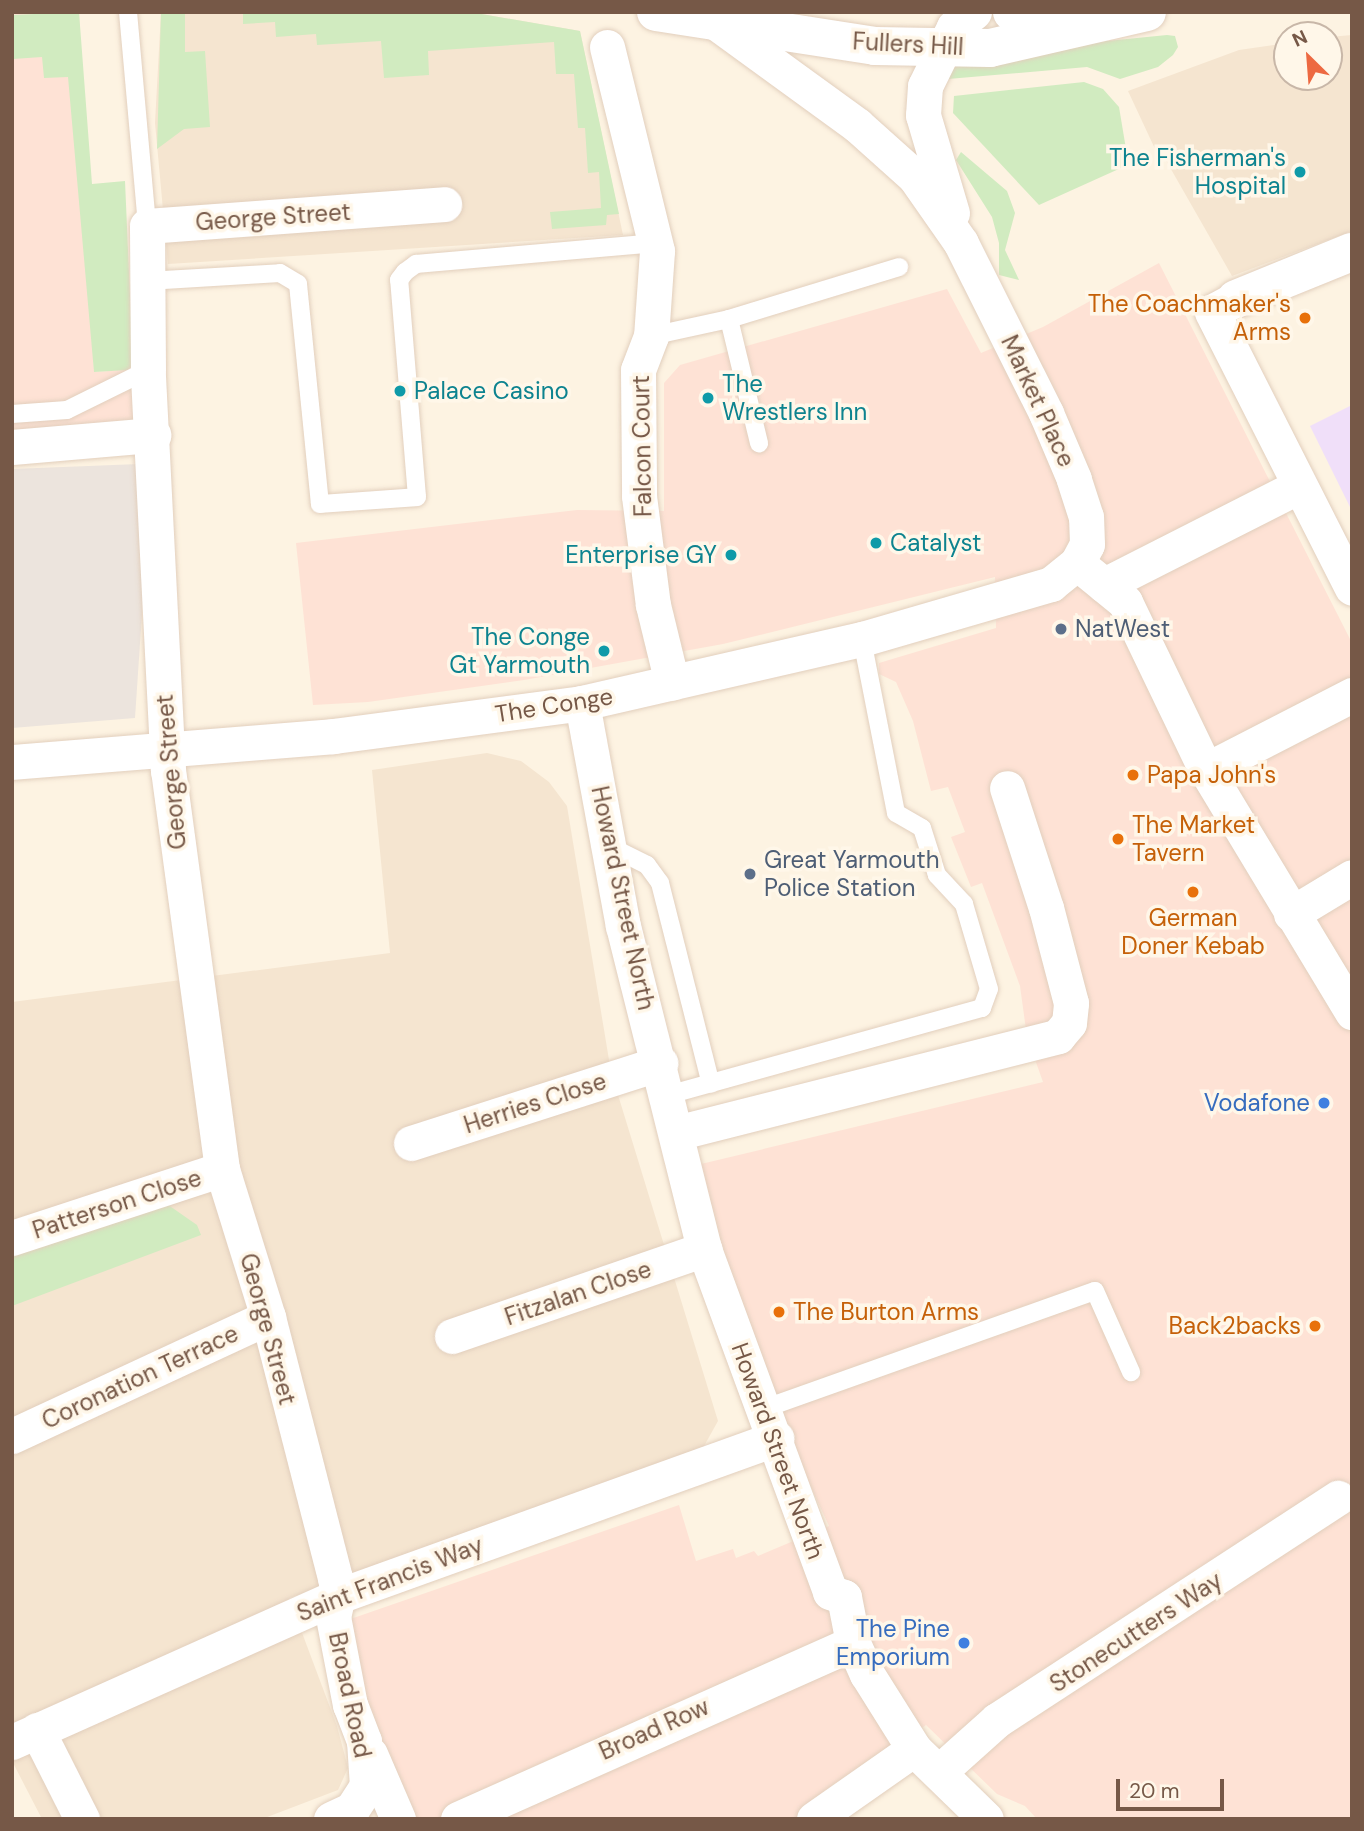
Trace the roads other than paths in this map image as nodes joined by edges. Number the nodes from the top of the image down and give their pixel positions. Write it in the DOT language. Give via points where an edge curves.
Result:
graph roads {
  1 [pos="128,12"];
  2 [pos="656,12"];
  3 [pos="974,12"];
  4 [pos="1029,13"];
  5 [pos="711,17"];
  6 [pos="1116,17"];
  7 [pos="944,45"];
  8 [pos="607,47"];
  9 [pos="444,204"];
  10 [pos="147,226"];
  11 [pos="656,243"];
  12 [pos="961,243"];
  13 [pos="1352,252"];
  14 [pos="899,267"];
  15 [pos="148,281"];
  16 [pos="1236,299"];
  17 [pos="729,319"];
  18 [pos="651,336"];
  19 [pos="148,370"];
  20 [pos="12,414"];
  21 [pos="153,435"];
  22 [pos="759,443"];
  23 [pos="12,447"];
  24 [pos="1299,486"];
  25 [pos="1077,563"];
  26 [pos="1104,585"];
  27 [pos="1352,587"];
  28 [pos="862,639"];
  29 [pos="672,683"];
  30 [pos="1352,695"];
  31 [pos="582,703"];
  32 [pos="166,749"];
  33 [pos="12,762"];
  34 [pos="1206,769"];
  35 [pos="1007,788"];
  36 [pos="611,847"];
  37 [pos="1352,877"];
  38 [pos="1291,914"];
  39 [pos="1350,1004"];
  40 [pos="664,1079"];
  41 [pos="711,1084"];
  42 [pos="676,1133"];
  43 [pos="411,1143"];
  44 [pos="222,1169"];
  45 [pos="12,1238"];
  46 [pos="704,1249"];
  47 [pos="268,1317"];
  48 [pos="452,1336"];
  49 [pos="1131,1372"];
  50 [pos="770,1424"];
  51 [pos="12,1436"];
  52 [pos="1338,1498"];
  53 [pos="338,1596"];
  54 [pos="853,1643"];
  55 [pos="25,1736"];
  56 [pos="364,1741"];
  57 [pos="914,1749"];
  58 [pos="939,1772"];
  59 [pos="346,1816"];
  60 [pos="82,1819"];
  61 [pos="398,1819"];
  62 [pos="458,1819"];
  63 [pos="814,1819"];
  64 [pos="986,1819"];
  1 -- 10 [label="lane"];
  2 -- 5 [label="main road, Fullers Hill"];
  3 -- 7 [label="street, Market Place" via="954,26"];
  4 -- 6 [label="main road, Fullers Hill"];
  5 -- 7 [label="main road, Fullers Hill" via="875,46"];
  5 -- 12 [label="street, Market Place" via="857,125 905,168"];
  6 -- 7 [label="main road, Fullers Hill" via="990,48"];
  7 -- 12 [label="street, Market Place" via="925,86 923,115"];
  8 -- 11 [label="street, Falcon Court"];
  9 -- 10 [label="street, George Street"];
  10 -- 15 [label="street, George Street"];
  11 -- 15 [label="lane" via="416,264 399,280 417,497 320,504 300,288 281,273"];
  11 -- 18 [label="street, Falcon Court"];
  12 -- 25 [label="street, Market Place" via="1074,479 1086,517 1087,544"];
  13 -- 16 [label="main road"];
  14 -- 17 [label="lane"];
  15 -- 19 [label="street, George Street"];
  16 -- 24 [label="street" via="1212,312"];
  17 -- 18 [label="lane"];
  17 -- 22 [label="lane"];
  18 -- 29 [label="street, Falcon Court" via="638,370 639,496 653,605"];
  19 -- 20 [label="lane" via="67,410"];
  19 -- 21 [label="street, George Street"];
  21 -- 23 [label="street"];
  21 -- 32 [label="street, George Street"];
  24 -- 26 [label="street"];
  24 -- 27 [label="street"];
  25 -- 26 [label="street"];
  25 -- 28 [label="street, The Conge" via="1051,584"];
  26 -- 34 [label="street" via="1125,602"];
  28 -- 29 [label="street, The Conge"];
  28 -- 41 [label="lane" via="896,813 922,828 937,875 964,904 989,989 982,1008 959,1018"];
  29 -- 31 [label="street, The Conge"];
  30 -- 34 [label="street"];
  31 -- 32 [label="street, The Conge" via="333,736"];
  31 -- 36 [label="street, Howard Street North"];
  32 -- 33 [label="street, The Conge"];
  32 -- 44 [label="street, George Street"];
  34 -- 38 [label="street"];
  35 -- 42 [label="street" via="1071,1003 1069,1023 1058,1037"];
  36 -- 40 [label="street, Howard Street North" via="623,926"];
  36 -- 41 [label="lane" via="647,865 660,883"];
  37 -- 38 [label="street"];
  38 -- 39 [label="street"];
  40 -- 41 [label="lane"];
  40 -- 42 [label="street, Howard Street North"];
  40 -- 43 [label="street, Herries Close"];
  42 -- 46 [label="street, Howard Street North"];
  44 -- 45 [label="street, Patterson Close"];
  44 -- 47 [label="street, George Street"];
  46 -- 48 [label="street, Fitzalan Close"];
  46 -- 50 [label="street, Howard Street North"];
  47 -- 51 [label="street, Coronation Terrace"];
  47 -- 53 [label="street, George Street"];
  49 -- 50 [label="lane" via="1095,1290"];
  50 -- 53 [label="street, Saint Francis Way"];
  50 -- 54 [label="street, Howard Street North" via="830,1592 844,1598"];
  52 -- 58 [label="street, Stonecutters Way" via="998,1720"];
  53 -- 55 [label="street, Saint Francis Way"];
  53 -- 56 [label="street, Broad Road" via="332,1617 350,1705"];
  54 -- 57 [label="street, Howard Street North"];
  54 -- 62 [label="street, Broad Row"];
  55 -- 60 [label="street"];
  56 -- 59 [label="street, Broad Road" via="367,1786"];
  56 -- 61 [label="street"];
  57 -- 58 [label="street, Howard Street North"];
  57 -- 63 [label="street"];
  58 -- 64 [label="street, Howard Street North"];
}
